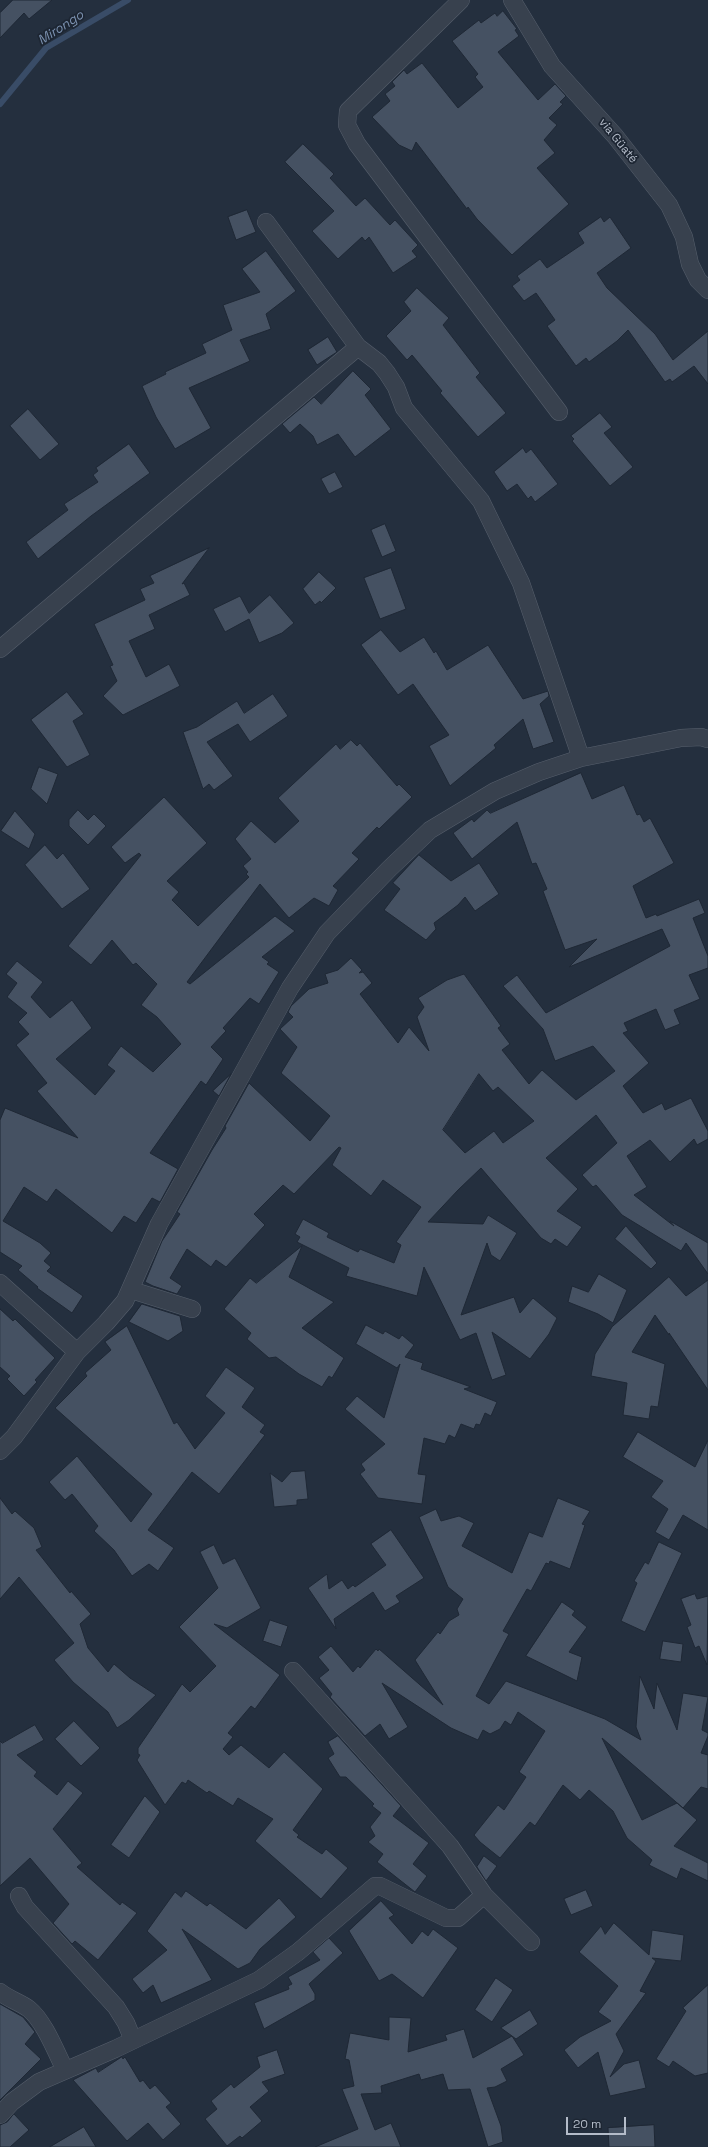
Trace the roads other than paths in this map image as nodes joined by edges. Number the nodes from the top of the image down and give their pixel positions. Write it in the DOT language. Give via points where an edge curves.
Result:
graph roads {
  1 [pos="461,0"];
  2 [pos="512,0"];
  3 [pos="266,222"];
  4 [pos="708,290"];
  5 [pos="358,347"];
  6 [pos="559,412"];
  7 [pos="0,649"];
  8 [pos="708,739"];
  9 [pos="581,758"];
  10 [pos="0,1283"];
  11 [pos="130,1290"];
  12 [pos="192,1309"];
  13 [pos="78,1352"];
  14 [pos="0,1451"];
  15 [pos="293,1671"];
  16 [pos="484,1895"];
  17 [pos="19,1896"];
  18 [pos="531,1942"];
  19 [pos="0,1992"];
  20 [pos="133,2040"];
  21 [pos="65,2070"];
  22 [pos="0,2114"];
  1 -- 6 [label="street" via="348,111 348,124 357,144"];
  2 -- 4 [label="street, via Güaté" via="552,66 615,136 669,205 684,237 690,264 698,280"];
  3 -- 5 [label="street"];
  5 -- 7 [label="street"];
  5 -- 9 [label="street" via="379,363 387,373 404,408 481,501 521,583"];
  8 -- 9 [label="street" via="681,738"];
  9 -- 11 [label="street" via="494,791 430,830 327,934 290,988 162,1217"];
  10 -- 13 [label="street"];
  11 -- 12 [label="street"];
  11 -- 13 [label="street" via="115,1313"];
  13 -- 14 [label="street" via="14,1437"];
  15 -- 16 [label="street" via="445,1840"];
  16 -- 18 [label="street"];
  16 -- 20 [label="street" via="458,1918 446,1918 380,1886 375,1886 298,1952 259,1980"];
  17 -- 20 [label="street" via="25,1907 116,2007"];
  19 -- 21 [label="street" via="36,2015"];
  20 -- 21 [label="street"];
  21 -- 22 [label="street" via="26,2090"];
}
